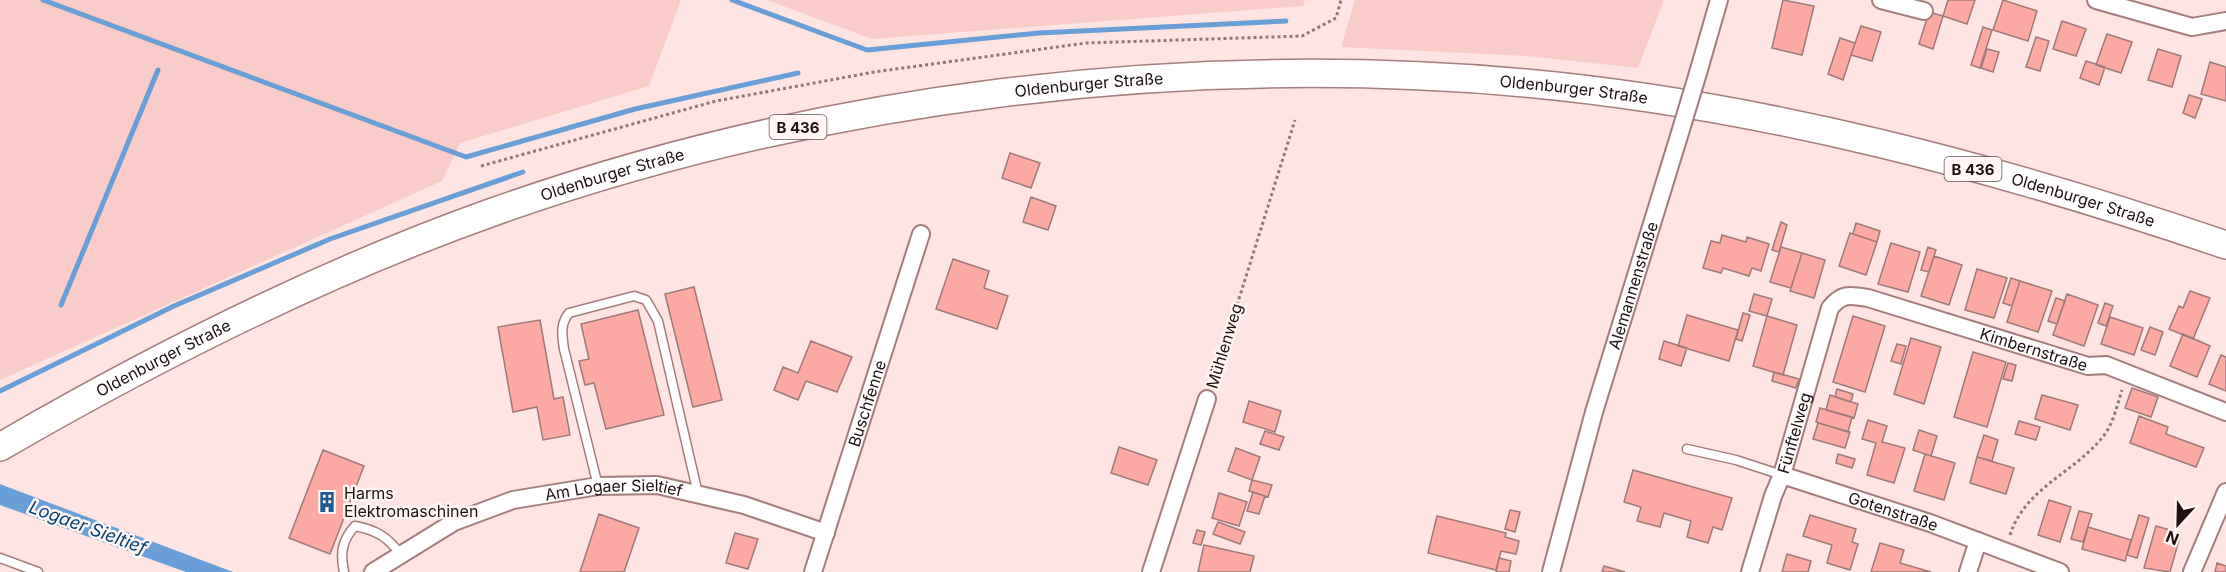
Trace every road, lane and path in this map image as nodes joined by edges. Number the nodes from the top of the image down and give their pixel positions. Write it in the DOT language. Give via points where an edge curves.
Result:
graph roads {
  1 [pos="1341,0"];
  2 [pos="1719,0"];
  3 [pos="1881,0"];
  4 [pos="2096,0"];
  5 [pos="1923,12"];
  6 [pos="2226,21"];
  7 [pos="1295,120"];
  8 [pos="481,166"];
  9 [pos="921,234"];
  10 [pos="2226,245"];
  11 [pos="1838,297"];
  12 [pos="2128,373"];
  13 [pos="1208,399"];
  14 [pos="2226,412"];
  15 [pos="0,447"];
  16 [pos="1687,449"];
  17 [pos="1782,475"];
  18 [pos="598,486"];
  19 [pos="2226,492"];
  20 [pos="698,494"];
  21 [pos="826,533"];
  22 [pos="1978,541"];
  23 [pos="2005,551"];
  24 [pos="404,552"];
  25 [pos="0,558"];
  26 [pos="38,572"];
  27 [pos="344,572"];
  28 [pos="373,572"];
  29 [pos="400,572"];
  30 [pos="813,572"];
  31 [pos="1151,572"];
  32 [pos="1551,572"];
  33 [pos="1750,572"];
  34 [pos="1968,572"];
  35 [pos="2060,572"];
  36 [pos="2192,572"];
  1 -- 8 [label="path" via="1336,18 1302,36 1086,43 874,72 716,101"];
  2 -- 32 [label="street, Alemannenstraße, bridge" via="1594,412"];
  3 -- 5 [label="street"];
  4 -- 6 [label="street" via="2192,27"];
  7 -- 13 [label="path, Mühlenweg"];
  9 -- 21 [label="street, Buschfenne"];
  10 -- 15 [label="main road, Oldenburger Straße / B 436" via="2128,212 1908,151 1784,122 1658,100 1524,83 1359,75 1210,76 1090,84 965,98 800,126 645,164 493,212 303,288 96,391"];
  11 -- 12 [label="street, Kimbernstraße" via="1847,294 1868,298 2088,366 2106,365"];
  11 -- 17 [label="street, Fünftelweg" via="1830,308"];
  12 -- 14 [label="street, Kimbernstraße"];
  12 -- 23 [label="path" via="2105,434 2025,505"];
  13 -- 31 [label="street, Mühlenweg"];
  16 -- 17 [label="lane"];
  17 -- 22 [label="street, Gotenstraße"];
  17 -- 33 [label="street, Fünftelweg"];
  18 -- 20 [label="street, Am Logaer Sieltief" via="657,484"];
  18 -- 20 [label="lane" via="564,349 563,320 569,313 634,296 646,300 658,321"];
  18 -- 24 [label="street, Am Logaer Sieltief" via="513,500 454,522"];
  19 -- 36 [label="street"];
  20 -- 21 [label="street, Am Logaer Sieltief"];
  21 -- 30 [label="street, Buschfenne"];
  22 -- 23 [label="street, Gotenstraße"];
  22 -- 34 [label="street"];
  23 -- 35 [label="street, Gotenstraße"];
  24 -- 27 [label="lane" via="371,529 355,526 345,537 341,557"];
  24 -- 28 [label="street, Am Logaer Sieltief"];
  24 -- 29 [label="street"];
  25 -- 26 [label="lane"];
}
